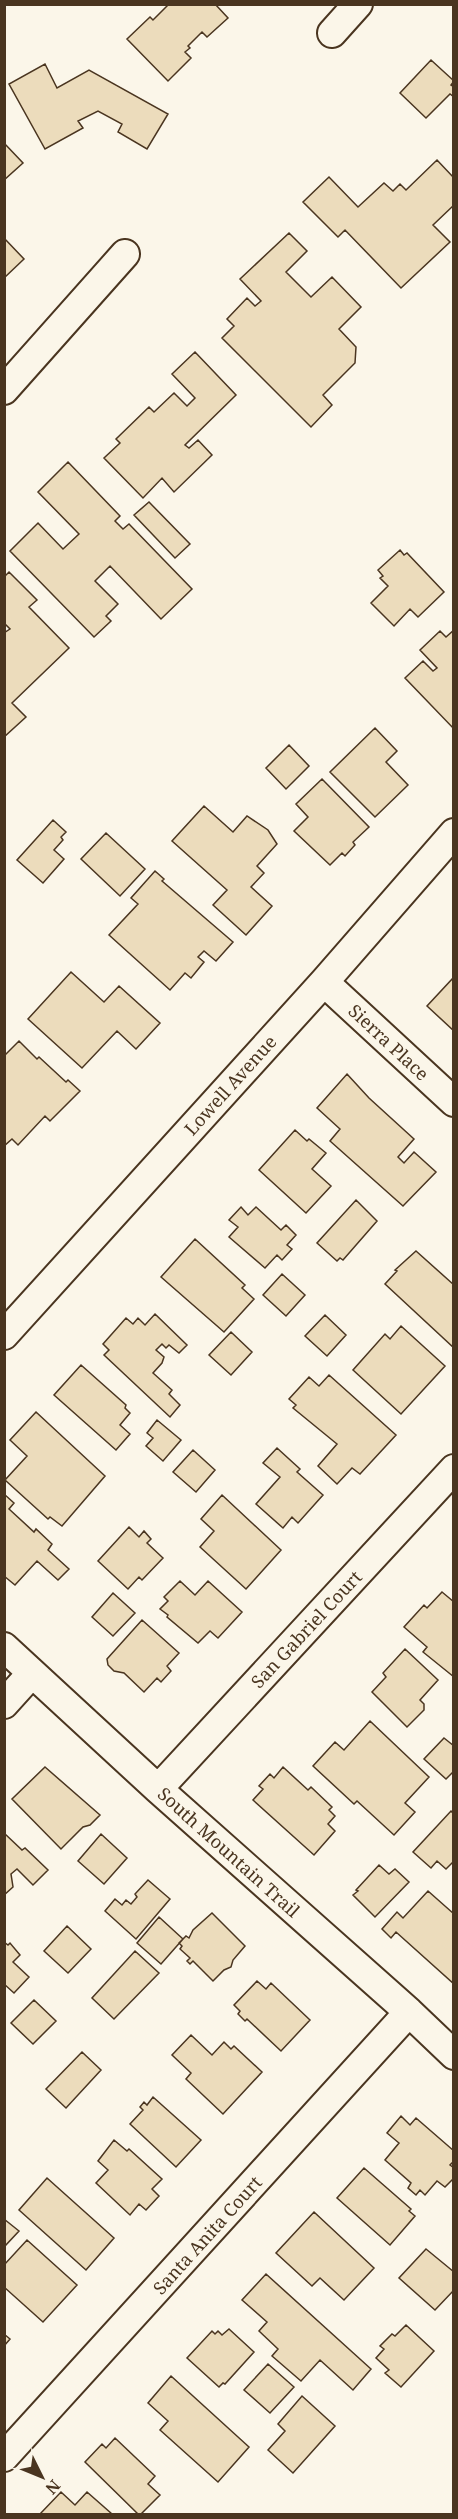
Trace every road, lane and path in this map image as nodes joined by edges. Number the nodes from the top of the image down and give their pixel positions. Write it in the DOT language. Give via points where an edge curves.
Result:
graph roads {
  1 [pos="358,4"];
  2 [pos="332,33"];
  3 [pos="125,254"];
  4 [pos="4,390"];
  5 [pos="453,833"];
  6 [pos="324,982"];
  7 [pos="453,1102"];
  8 [pos="4,1335"];
  9 [pos="453,1469"];
  10 [pos="4,1647"];
  11 [pos="32,1673"];
  12 [pos="4,1704"];
  13 [pos="159,1789"];
  14 [pos="409,2012"];
  15 [pos="453,2055"];
  16 [pos="4,2457"];
  1 -- 2 [label="street"];
  3 -- 4 [label="street"];
  5 -- 6 [label="street, Lowell Avenue"];
  6 -- 7 [label="street, Sierra Place"];
  6 -- 8 [label="street, Lowell Avenue"];
  9 -- 13 [label="street, San Gabriel Court"];
  10 -- 11 [label="street, South Mountain Trail"];
  11 -- 12 [label="street"];
  11 -- 13 [label="street, South Mountain Trail"];
  13 -- 14 [label="street, South Mountain Trail"];
  14 -- 15 [label="street, South Mountain Trail"];
  14 -- 16 [label="street, Santa Anita Court"];
}
